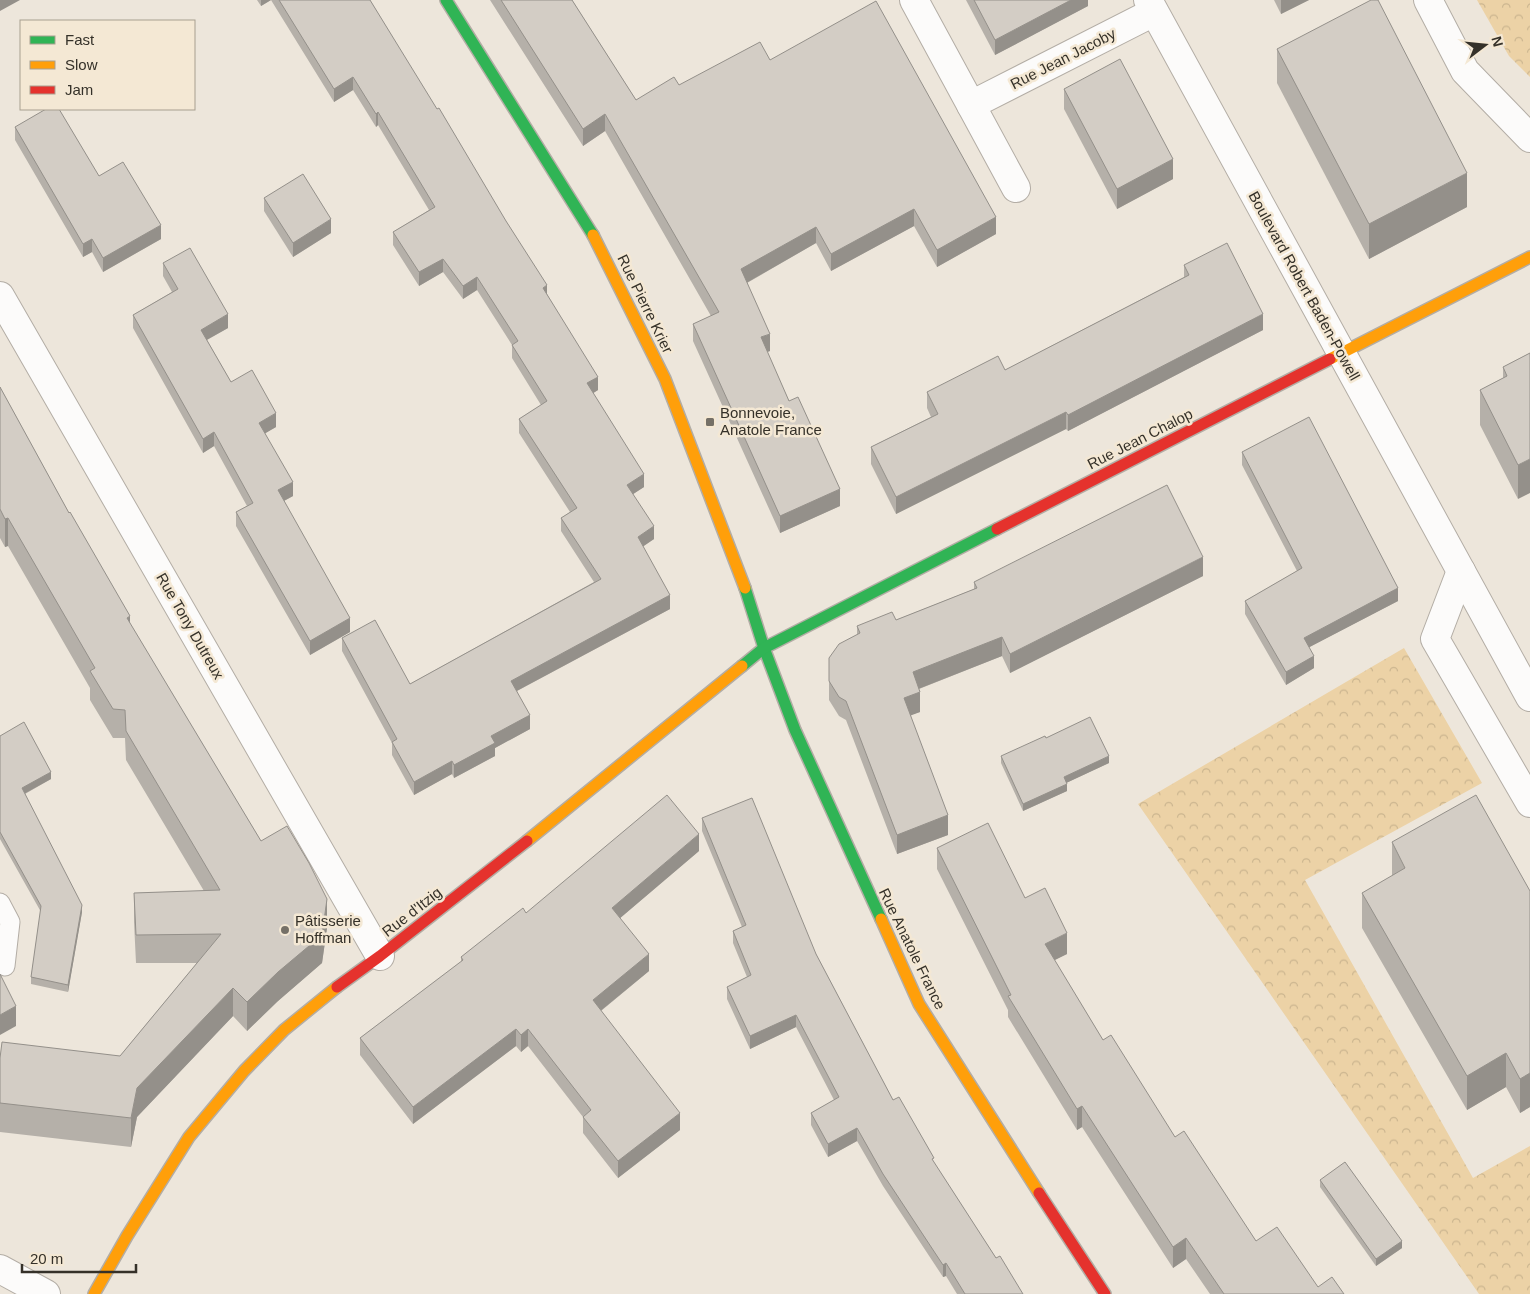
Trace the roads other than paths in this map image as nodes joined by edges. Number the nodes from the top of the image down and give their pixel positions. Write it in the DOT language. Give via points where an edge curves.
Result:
graph roads {
  1 [pos="446,0"];
  2 [pos="914,0"];
  3 [pos="1428,0"];
  4 [pos="1151,6"];
  5 [pos="971,106"];
  6 [pos="1530,138"];
  7 [pos="1016,188"];
  8 [pos="1530,257"];
  9 [pos="0,296"];
  10 [pos="1341,353"];
  11 [pos="1461,571"];
  12 [pos="764,648"];
  13 [pos="1530,697"];
  14 [pos="1530,803"];
  15 [pos="0,903"];
  16 [pos="380,956"];
  17 [pos="5,966"];
  18 [pos="0,1270"];
  19 [pos="46,1294"];
  20 [pos="94,1294"];
  21 [pos="1105,1294"];
  1 -- 12 [label="main road, Rue Pierre Krier" via="598,241 665,379 740,572"];
  2 -- 5 [label="street"];
  3 -- 6 [label="street" via="1466,71"];
  4 -- 5 [label="street, Rue Jean Jacoby"];
  4 -- 10 [label="street, Boulevard Robert Baden-Powell"];
  5 -- 7 [label="street"];
  8 -- 10 [label="main road, Rue Jean Chalop"];
  9 -- 16 [label="street, Rue Tony Dutreux"];
  10 -- 11 [label="street, Boulevard Robert Baden-Powell"];
  10 -- 12 [label="main road, Rue Jean Chalop"];
  11 -- 13 [label="street, Boulevard Robert Baden-Powell"];
  11 -- 14 [label="street" via="1435,639"];
  12 -- 16 [label="main road, Rue d'Itzig" via="559,816"];
  12 -- 21 [label="main road, Rue Anatole France" via="795,730 920,1004"];
  15 -- 17 [label="lane" via="10,922"];
  16 -- 20 [label="main road, Rue d'Itzig" via="326,994 244,1070 189,1137"];
  18 -- 19 [label="street"];
}
